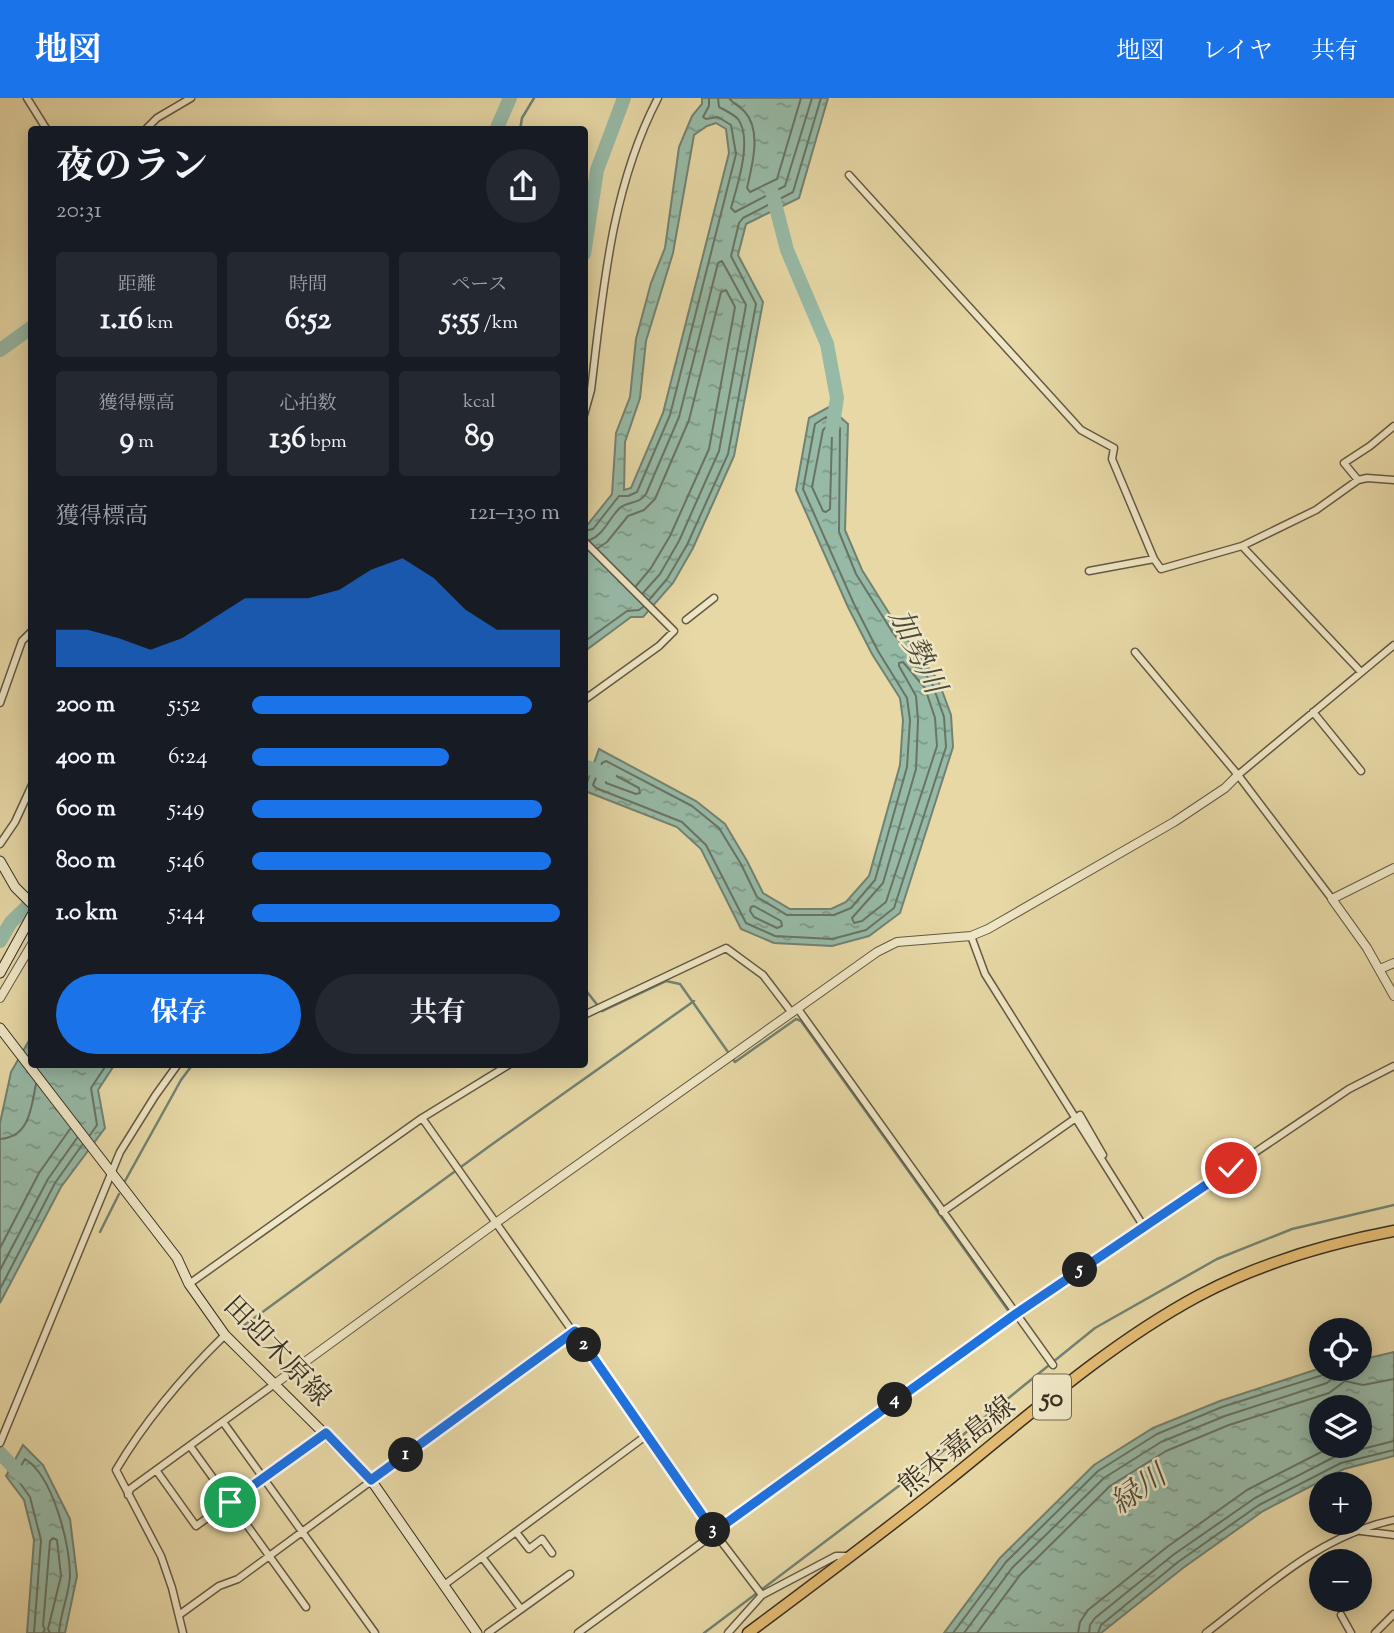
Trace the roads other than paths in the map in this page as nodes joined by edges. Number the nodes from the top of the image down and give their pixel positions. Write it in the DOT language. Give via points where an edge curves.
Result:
graph roads {
  1 [pos="27,98"];
  2 [pos="191,98"];
  3 [pos="658,98"];
  4 [pos="44,126"];
  5 [pos="149,126"];
  6 [pos="849,175"];
  7 [pos="588,398"];
  8 [pos="1394,426"];
  9 [pos="1358,480"];
  10 [pos="1394,480"];
  11 [pos="588,545"];
  12 [pos="1242,546"];
  13 [pos="1154,559"];
  14 [pos="1089,571"];
  15 [pos="714,598"];
  16 [pos="686,620"];
  17 [pos="28,635"];
  18 [pos="1394,645"];
  19 [pos="1135,652"];
  20 [pos="1361,672"];
  21 [pos="588,697"];
  22 [pos="0,703"];
  23 [pos="1313,712"];
  24 [pos="1361,771"];
  25 [pos="1238,775"];
  26 [pos="28,794"];
  27 [pos="0,844"];
  28 [pos="0,861"];
  29 [pos="1394,868"];
  30 [pos="1332,899"];
  31 [pos="28,900"];
  32 [pos="28,922"];
  33 [pos="971,936"];
  34 [pos="28,951"];
  35 [pos="1394,963"];
  36 [pos="1380,969"];
  37 [pos="0,973"];
  38 [pos="1394,996"];
  39 [pos="0,998"];
  40 [pos="795,1011"];
  41 [pos="588,1013"];
  42 [pos="0,1028"];
  43 [pos="28,1065"];
  44 [pos="1394,1066"];
  45 [pos="30,1068"];
  46 [pos="175,1068"];
  47 [pos="503,1068"];
  48 [pos="422,1118"];
  49 [pos="1075,1118"];
  50 [pos="111,1174"];
  51 [pos="942,1212"];
  52 [pos="497,1222"];
  53 [pos="1144,1227"];
  54 [pos="1394,1231"];
  55 [pos="189,1284"];
  56 [pos="1017,1313"];
  57 [pos="575,1331"];
  58 [pos="225,1335"];
  59 [pos="1053,1365"];
  60 [pos="276,1383"];
  61 [pos="223,1422"];
  62 [pos="326,1433"];
  63 [pos="647,1435"];
  64 [pos="0,1443"];
  65 [pos="190,1446"];
  66 [pos="156,1470"];
  67 [pos="264,1478"];
  68 [pos="371,1480"];
  69 [pos="128,1495"];
  70 [pos="230,1502"];
  71 [pos="1394,1520"];
  72 [pos="1372,1527"];
  73 [pos="302,1532"];
  74 [pos="516,1532"];
  75 [pos="714,1532"];
  76 [pos="1372,1532"];
  77 [pos="1350,1535"];
  78 [pos="1394,1535"];
  79 [pos="552,1553"];
  80 [pos="269,1556"];
  81 [pos="482,1556"];
  82 [pos="854,1556"];
  83 [pos="570,1574"];
  84 [pos="444,1585"];
  85 [pos="762,1595"];
  86 [pos="306,1607"];
  87 [pos="521,1609"];
  88 [pos="179,1615"];
  89 [pos="1341,1615"];
  90 [pos="1394,1615"];
  91 [pos="183,1633"];
  92 [pos="375,1633"];
  93 [pos="477,1633"];
  94 [pos="488,1633"];
  95 [pos="578,1633"];
  96 [pos="728,1633"];
  97 [pos="748,1633"];
  98 [pos="1206,1633"];
  99 [pos="1351,1633"];
  100 [pos="1375,1633"];
  1 -- 4 [label="street"];
  2 -- 5 [label="street"];
  3 -- 7 [label="street" via="630,164 615,216"];
  6 -- 13 [label="street" via="1081,430 1114,448 1112,459"];
  8 -- 9 [label="street" via="1344,463"];
  9 -- 10 [label="street"];
  9 -- 12 [label="street" via="1316,510"];
  11 -- 21 [label="street" via="674,631"];
  12 -- 13 [label="street" via="1161,569"];
  12 -- 20 [label="street"];
  13 -- 14 [label="street"];
  15 -- 16 [label="street"];
  17 -- 22 [label="street"];
  18 -- 20 [label="street"];
  19 -- 25 [label="street"];
  20 -- 23 [label="street"];
  23 -- 24 [label="street"];
  23 -- 25 [label="street"];
  25 -- 30 [label="street"];
  25 -- 33 [label="street" via="1174,822"];
  26 -- 27 [label="street"];
  28 -- 31 [label="main road"];
  29 -- 30 [label="street"];
  30 -- 36 [label="street"];
  32 -- 37 [label="main road"];
  33 -- 40 [label="street" via="897,942"];
  33 -- 49 [label="street" via="985,974"];
  34 -- 39 [label="street"];
  35 -- 36 [label="street"];
  36 -- 38 [label="street"];
  40 -- 41 [label="street" via="763,975 726,948"];
  40 -- 51 [label="street"];
  40 -- 52 [label="street"];
  42 -- 43 [label="main road, 田迎木原線"];
  44 -- 53 [label="street" via="1349,1089"];
  45 -- 50 [label="main road, 田迎木原線"];
  46 -- 50 [label="street" via="120,1152"];
  47 -- 48 [label="street"];
  48 -- 52 [label="street"];
  48 -- 55 [label="street"];
  49 -- 51 [label="street"];
  49 -- 53 [label="street" via="1080,1115"];
  50 -- 55 [label="main road, 田迎木原線" via="177,1258"];
  50 -- 64 [label="street"];
  51 -- 56 [label="street"];
  52 -- 57 [label="street"];
  52 -- 60 [label="street"];
  53 -- 56 [label="street"];
  54 -- 82 [label="main road, 熊本嘉島線 / 50" via="1282,1259 1196,1297 1116,1348"];
  55 -- 58 [label="main road, 田迎木原線"];
  56 -- 59 [label="street"];
  56 -- 75 [label="street"];
  57 -- 63 [label="street"];
  57 -- 68 [label="street"];
  58 -- 60 [label="main road, 田迎木原線"];
  58 -- 69 [label="street" via="138,1435 116,1470"];
  60 -- 61 [label="street"];
  60 -- 62 [label="main road, 田迎木原線"];
  61 -- 65 [label="street"];
  61 -- 67 [label="street"];
  62 -- 67 [label="street"];
  62 -- 68 [label="main road, 田迎木原線"];
  63 -- 74 [label="street"];
  63 -- 75 [label="street"];
  65 -- 66 [label="street"];
  65 -- 70 [label="street"];
  66 -- 69 [label="street"];
  66 -- 70 [label="street" via="197,1526"];
  67 -- 70 [label="street"];
  67 -- 73 [label="street"];
  68 -- 73 [label="street"];
  68 -- 84 [label="main road, 田迎木原線"];
  69 -- 88 [label="street" via="161,1556"];
  70 -- 80 [label="street"];
  71 -- 72 [label="street"];
  73 -- 80 [label="street"];
  73 -- 92 [label="street"];
  74 -- 79 [label="street" via="529,1549 542,1539"];
  74 -- 81 [label="street"];
  75 -- 85 [label="street"];
  75 -- 95 [label="street"];
  76 -- 78 [label="street"];
  77 -- 98 [label="street" via="1289,1569"];
  80 -- 86 [label="street"];
  80 -- 88 [label="street"];
  81 -- 84 [label="street"];
  81 -- 87 [label="street"];
  82 -- 85 [label="street" via="836,1556"];
  82 -- 97 [label="main road, 熊本嘉島線 / 50"];
  83 -- 87 [label="street"];
  84 -- 93 [label="main road, 田迎木原線"];
  85 -- 96 [label="street"];
  87 -- 94 [label="street"];
  88 -- 91 [label="street"];
  89 -- 99 [label="street"];
  90 -- 100 [label="street"];
}
